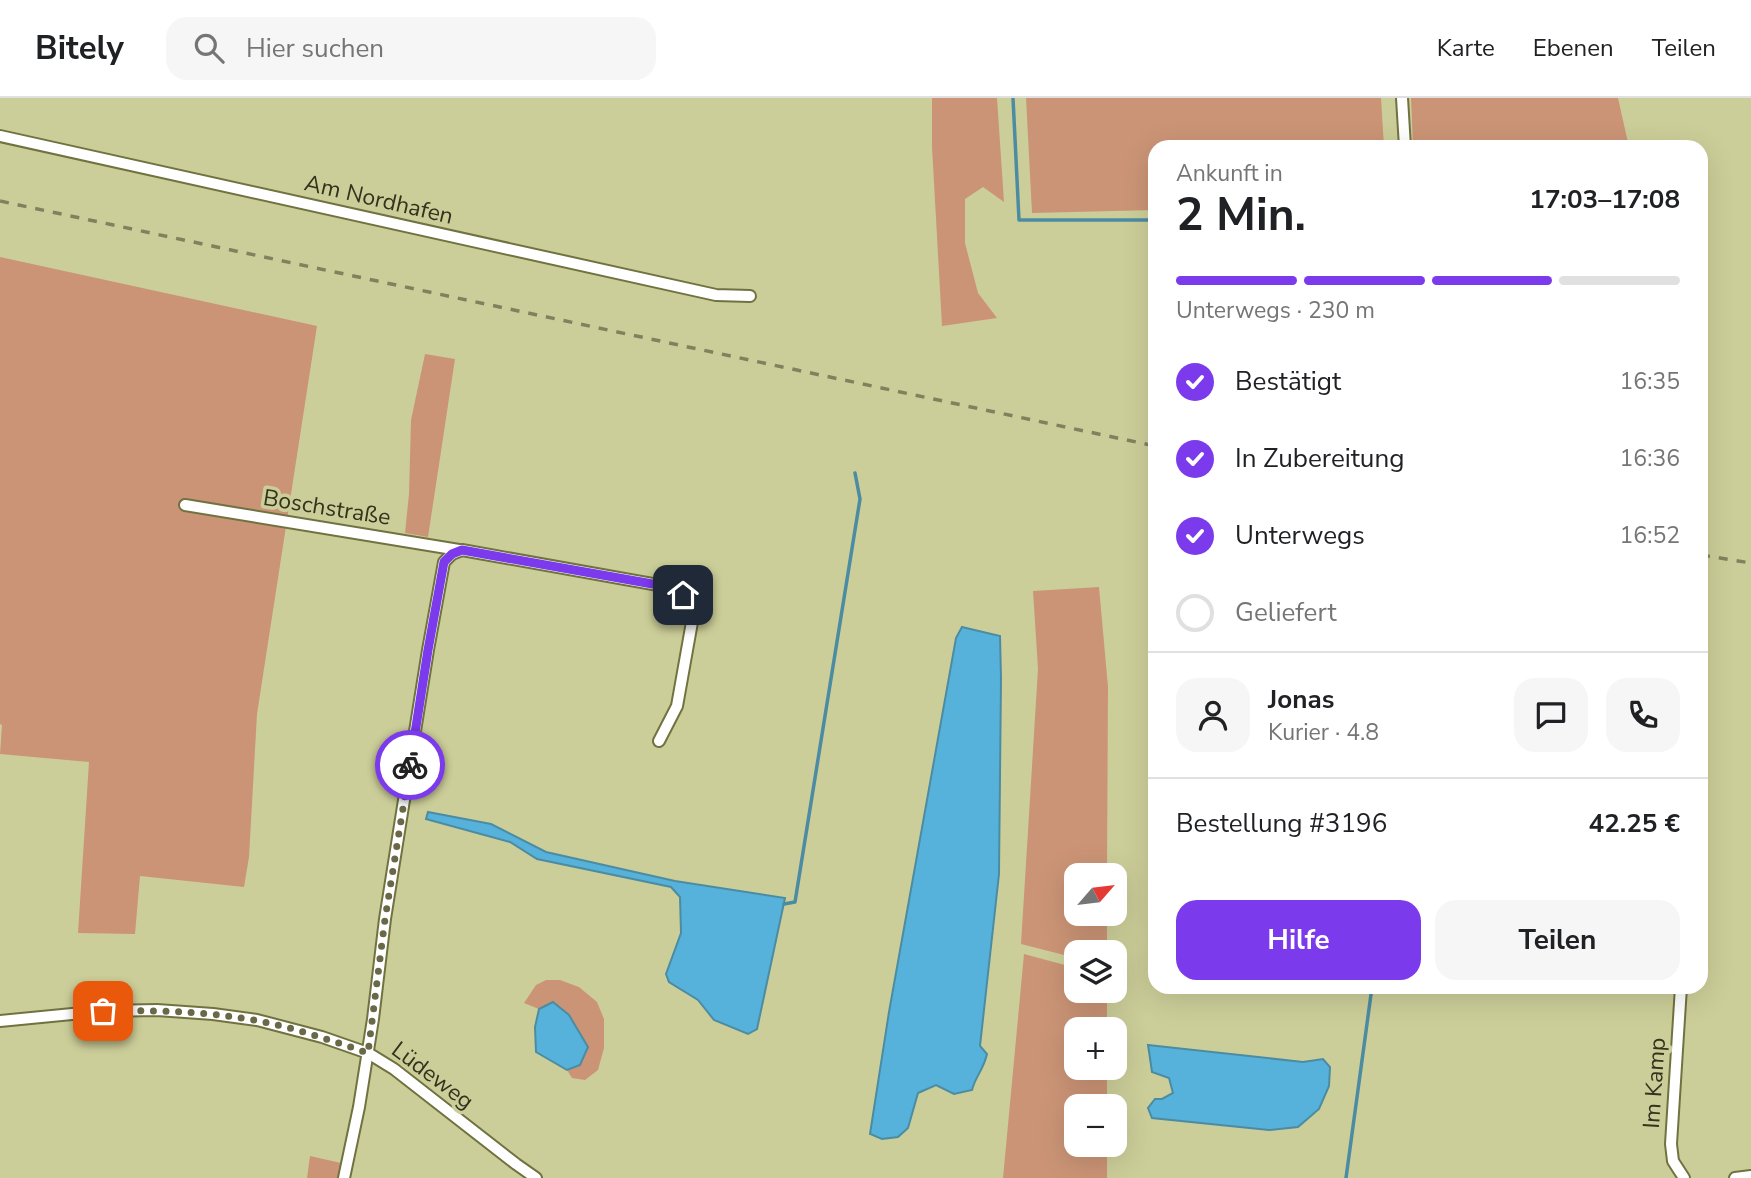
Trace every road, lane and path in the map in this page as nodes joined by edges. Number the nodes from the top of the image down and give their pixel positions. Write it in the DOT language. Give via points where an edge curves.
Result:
graph roads {
  1 [pos="1402,98"];
  2 [pos="0,136"];
  3 [pos="1405,140"];
  4 [pos="750,296"];
  5 [pos="185,505"];
  6 [pos="462,550"];
  7 [pos="659,741"];
  8 [pos="1681,994"];
  9 [pos="0,1021"];
  10 [pos="368,1053"];
  11 [pos="1751,1176"];
  12 [pos="344,1178"];
  13 [pos="536,1178"];
  14 [pos="1684,1178"];
  15 [pos="1735,1178"];
  1 -- 3 [label="street"];
  2 -- 4 [label="street, Am Nordhafen" via="716,295"];
  5 -- 6 [label="street, Boschstraße"];
  6 -- 7 [label="street, Boschstraße" via="675,588 683,595 692,622 677,706"];
  6 -- 10 [label="street" via="444,562 385,919"];
  8 -- 14 [label="street, Im Kamp" via="1671,1144"];
  9 -- 10 [label="street, Lüdeweg" via="103,1011 213,1014 322,1037"];
  10 -- 12 [label="street"];
  10 -- 13 [label="street, Lüdeweg"];
  11 -- 15 [label="street"];
}
